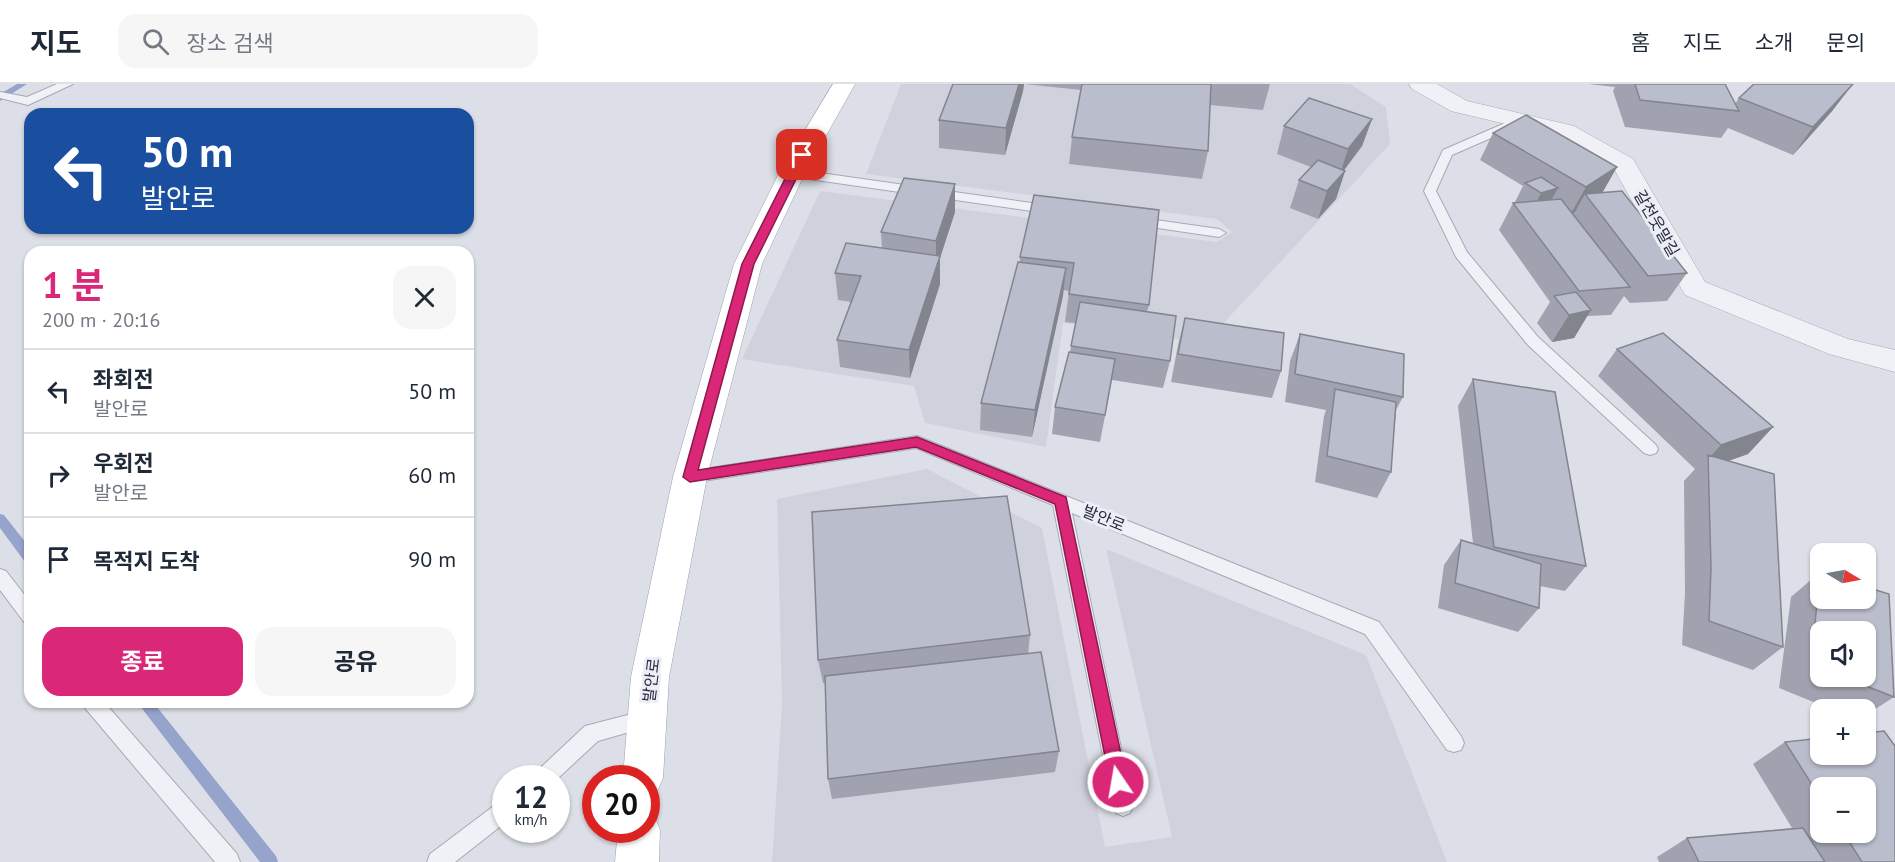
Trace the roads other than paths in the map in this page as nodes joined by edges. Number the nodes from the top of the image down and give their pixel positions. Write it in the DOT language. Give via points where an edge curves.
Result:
graph roads {
  1 [pos="67,84"];
  2 [pos="844,84"];
  3 [pos="1420,84"];
  4 [pos="0,95"];
  5 [pos="1520,120"];
  6 [pos="792,173"];
  7 [pos="1065,211"];
  8 [pos="1124,219"];
  9 [pos="1219,233"];
  10 [pos="1895,361"];
  11 [pos="1650,449"];
  12 [pos="690,477"];
  13 [pos="1061,501"];
  14 [pos="0,576"];
  15 [pos="24,608"];
  16 [pos="97,708"];
  17 [pos="647,719"];
  18 [pos="1454,743"];
  19 [pos="558,765"];
  20 [pos="644,765"];
  21 [pos="1123,806"];
  22 [pos="492,820"];
  23 [pos="638,843"];
  24 [pos="230,862"];
  25 [pos="438,862"];
  26 [pos="637,862"];
  1 -- 4 [label="lane" via="28,101"];
  2 -- 6 [label="main road, 발안로"];
  3 -- 5 [label="street, 갈천웃말길" via="1459,106"];
  5 -- 10 [label="street, 갈천웃말길" via="1565,131 1624,164 1695,288 1840,347"];
  5 -- 11 [label="lane" via="1447,153 1430,191 1461,254 1533,341"];
  6 -- 7 [label="lane"];
  6 -- 12 [label="main road, 발안로" via="748,264"];
  8 -- 9 [label="lane"];
  12 -- 13 [label="lane, 발안로" via="917,442"];
  12 -- 17 [label="main road, 발안로" via="650,677"];
  13 -- 18 [label="lane, 발안로" via="1372,628"];
  13 -- 21 [label="lane"];
  14 -- 15 [label="lane"];
  16 -- 24 [label="lane"];
  17 -- 19 [label="lane" via="592,733"];
  17 -- 20 [label="main road, 발안로"];
  22 -- 25 [label="lane"];
  23 -- 26 [label="main road"];
}
